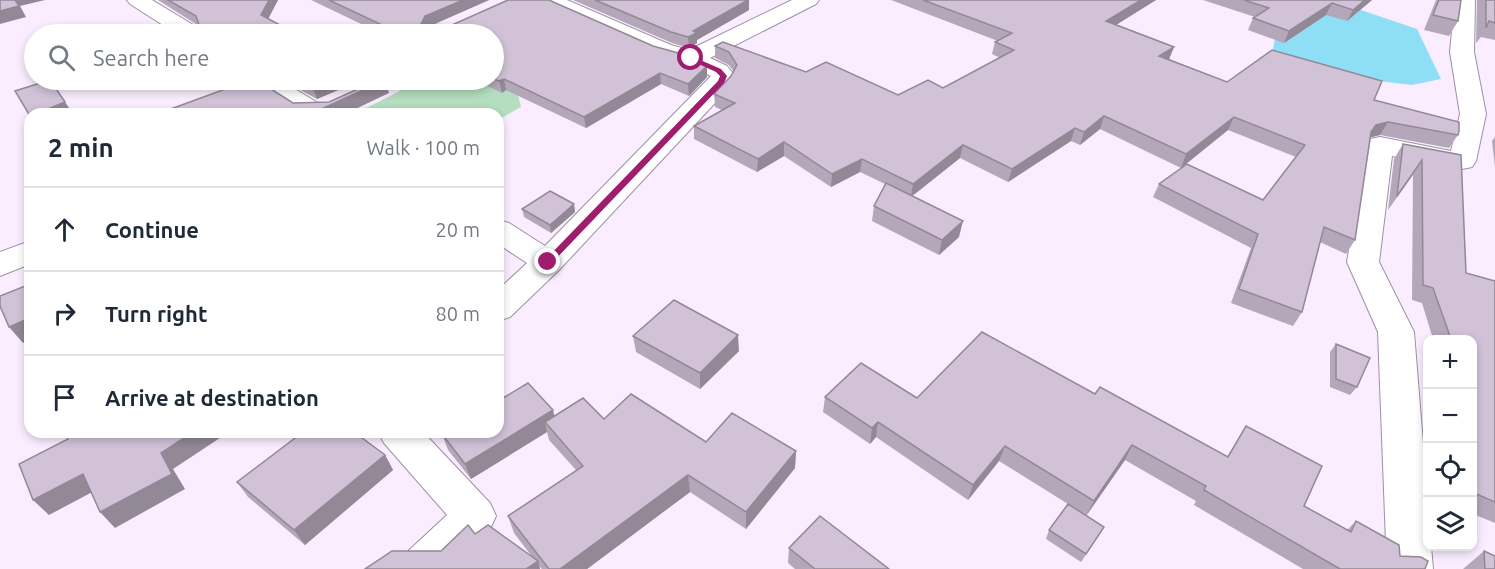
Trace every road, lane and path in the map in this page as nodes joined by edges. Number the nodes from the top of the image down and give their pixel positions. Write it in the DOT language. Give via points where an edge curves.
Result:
graph roads {
  1 [pos="137,0"];
  2 [pos="549,0"];
  3 [pos="809,0"];
  4 [pos="1465,0"];
  5 [pos="176,24"];
  6 [pos="691,58"];
  7 [pos="282,90"];
  8 [pos="315,108"];
  9 [pos="504,234"];
  10 [pos="24,254"];
  11 [pos="548,262"];
  12 [pos="0,265"];
  13 [pos="504,303"];
  14 [pos="404,438"];
  15 [pos="421,569"];
  16 [pos="1410,569"];
  1 -- 5 [label="street"];
  2 -- 6 [label="street" via="663,50"];
  3 -- 6 [label="street"];
  4 -- 16 [label="street" via="1462,52 1473,114 1462,161 1380,145 1362,262 1396,332"];
  6 -- 11 [label="street" via="719,71 723,76 721,82"];
  7 -- 8 [label="street"];
  9 -- 11 [label="street"];
  10 -- 12 [label="street"];
  11 -- 13 [label="street"];
  14 -- 15 [label="street" via="475,516"];
}
